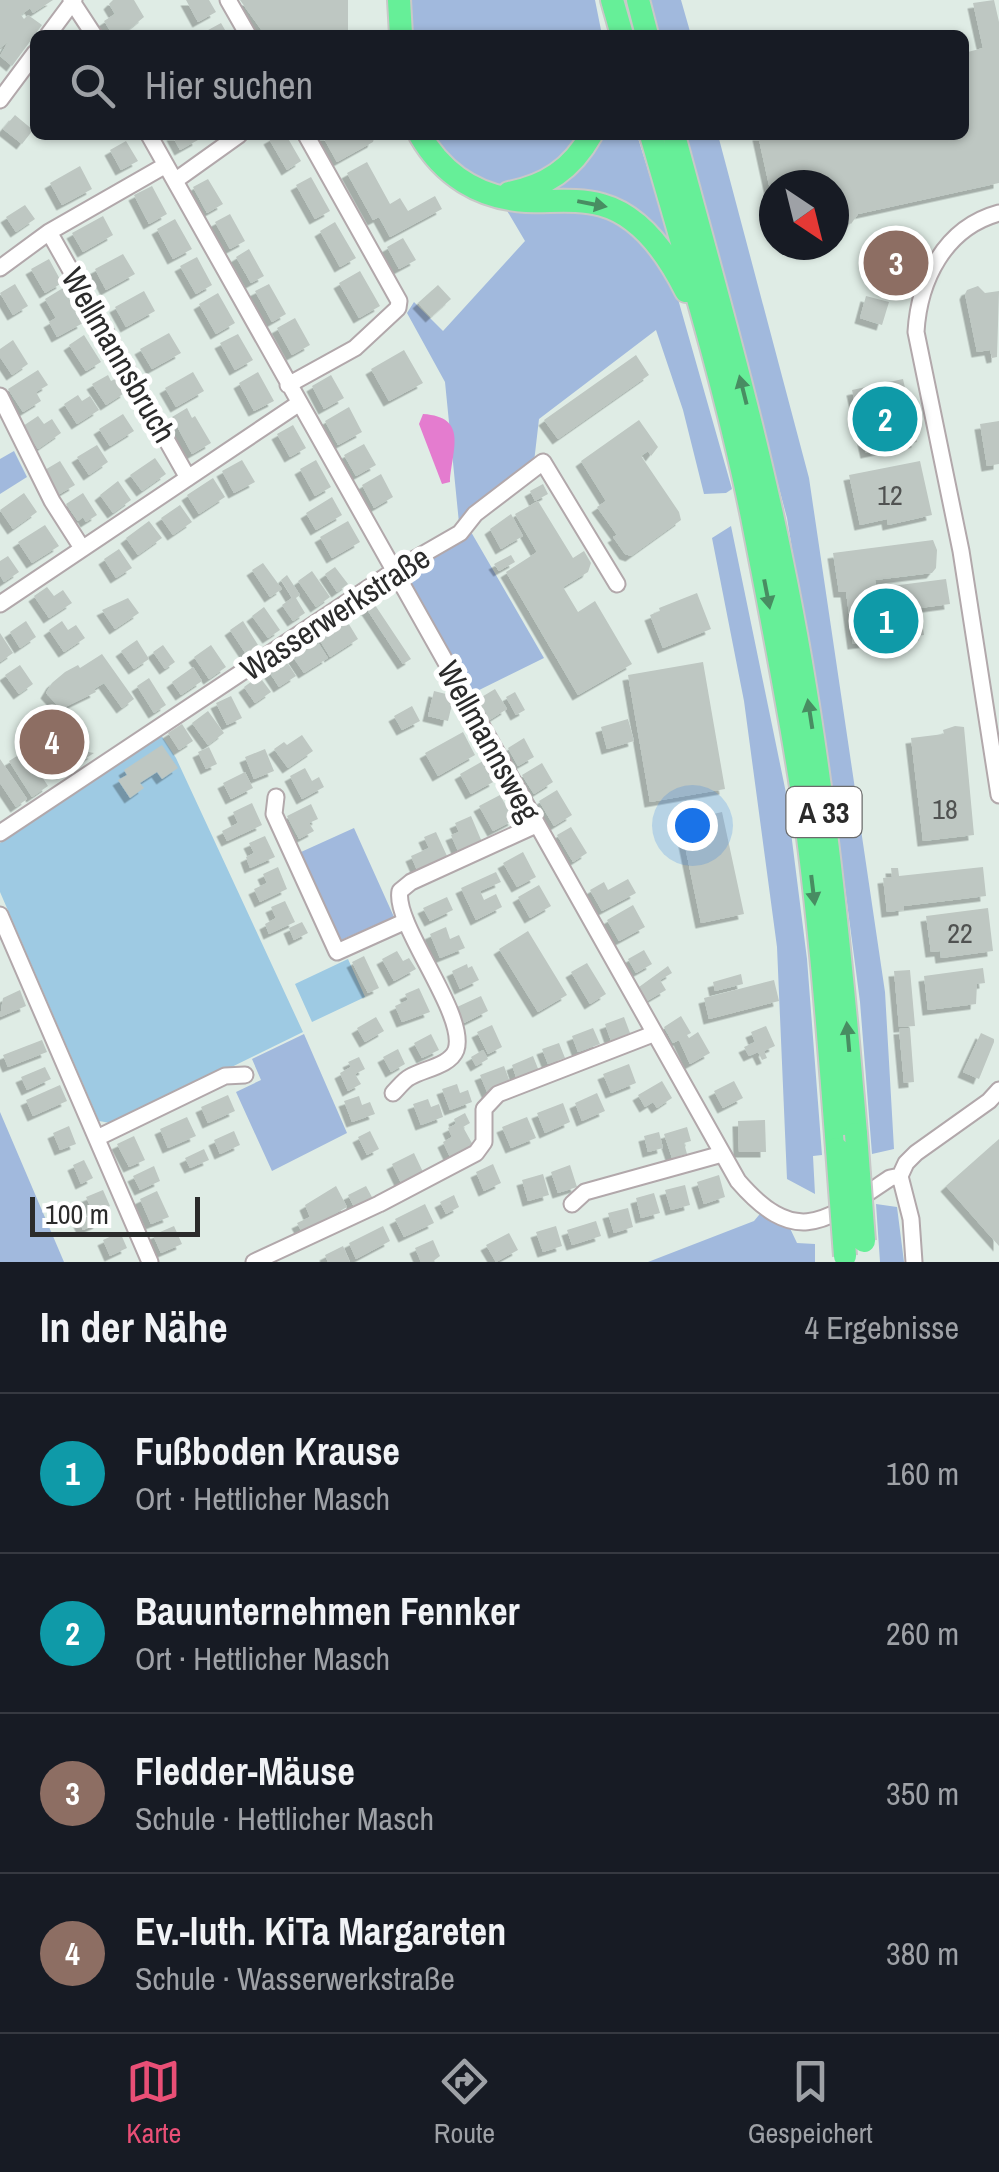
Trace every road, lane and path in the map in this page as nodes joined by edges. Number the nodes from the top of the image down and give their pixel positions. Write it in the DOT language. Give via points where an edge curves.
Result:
graph roads {
  1 [pos="228,0"];
  2 [pos="399,0"];
  3 [pos="604,0"];
  4 [pos="612,0"];
  5 [pos="638,0"];
  6 [pos="73,1"];
  7 [pos="52,30"];
  8 [pos="91,30"];
  9 [pos="245,30"];
  10 [pos="401,30"];
  11 [pos="607,30"];
  12 [pos="621,30"];
  13 [pos="646,30"];
  14 [pos="30,59"];
  15 [pos="0,100"];
  16 [pos="153,140"];
  17 [pos="233,140"];
  18 [pos="309,140"];
  19 [pos="423,140"];
  20 [pos="588,140"];
  21 [pos="652,140"];
  22 [pos="675,140"];
  23 [pos="166,165"];
  24 [pos="176,180"];
  25 [pos="496,196"];
  26 [pos="999,213"];
  27 [pos="49,232"];
  28 [pos="0,268"];
  29 [pos="713,355"];
  30 [pos="288,385"];
  31 [pos="0,396"];
  32 [pos="298,404"];
  33 [pos="188,478"];
  34 [pos="757,492"];
  35 [pos="82,548"];
  36 [pos="394,571"];
  37 [pos="617,584"];
  38 [pos="0,604"];
  39 [pos="999,795"];
  40 [pos="276,797"];
  41 [pos="536,825"];
  42 [pos="0,834"];
  43 [pos="0,915"];
  44 [pos="406,921"];
  45 [pos="653,1034"];
  46 [pos="245,1075"];
  47 [pos="999,1090"];
  48 [pos="393,1093"];
  49 [pos="99,1137"];
  50 [pos="722,1154"];
  51 [pos="900,1176"];
  52 [pos="572,1204"];
  53 [pos="855,1255"];
  54 [pos="150,1262"];
  55 [pos="254,1262"];
  56 [pos="914,1262"];
  1 -- 9 [label="street"];
  2 -- 10 [label="highway"];
  3 -- 11 [label="highway"];
  4 -- 12 [label="highway"];
  5 -- 13 [label="highway"];
  6 -- 7 [label="street"];
  6 -- 8 [label="street"];
  14 -- 15 [label="street"];
  16 -- 23 [label="street, Wellmannsweg"];
  17 -- 24 [label="street"];
  18 -- 30 [label="street" via="400,301 355,348"];
  19 -- 25 [label="highway" via="439,166"];
  20 -- 25 [label="highway" via="550,180"];
  21 -- 29 [label="highway, A 33"];
  34 -- 22 [label="highway, A 33, one-way"];
  23 -- 24 [label="street, Wellmannsweg"];
  23 -- 27 [label="street"];
  24 -- 30 [label="street, Wellmannsweg"];
  25 -- 29 [label="highway, one-way" via="604,205 625,216 671,263"];
  26 -- 39 [label="street" via="959,235 935,262 918,304 916,332 961,551"];
  27 -- 28 [label="street"];
  27 -- 33 [label="street, Wellmannsbruch"];
  29 -- 34 [label="highway, A 33"];
  30 -- 32 [label="street, Wellmannsweg"];
  31 -- 35 [label="street"];
  32 -- 33 [label="street"];
  32 -- 36 [label="street, Wellmannsweg"];
  33 -- 35 [label="street"];
  34 -- 53 [label="highway, A 33, one-way, bridge" via="802,797 837,1148"];
  53 -- 34 [label="highway, A 33, one-way, bridge" via="856,1134 822,792 801,662"];
  35 -- 38 [label="street"];
  36 -- 37 [label="street, Wasserwerkstraße" via="460,534 475,514 543,462"];
  36 -- 41 [label="street, Wellmannsweg"];
  36 -- 42 [label="street, Wasserwerkstraße"];
  40 -- 44 [label="street" via="274,814 336,952"];
  41 -- 44 [label="street" via="411,882 398,899"];
  41 -- 45 [label="street, Wellmannsweg"];
  43 -- 49 [label="street"];
  44 -- 48 [label="street" via="436,981 456,1051"];
  45 -- 50 [label="street, Wellmannsweg"];
  45 -- 55 [label="street" via="498,1094 484,1109 484,1142 476,1154"];
  46 -- 49 [label="street" via="225,1076"];
  47 -- 51 [label="street, Wellmannsweg" via="916,1154"];
  49 -- 54 [label="street"];
  50 -- 51 [label="street, Wellmannsweg" via="757,1203 787,1222 827,1217"];
  50 -- 52 [label="street" via="585,1192"];
  51 -- 56 [label="street"];
}
